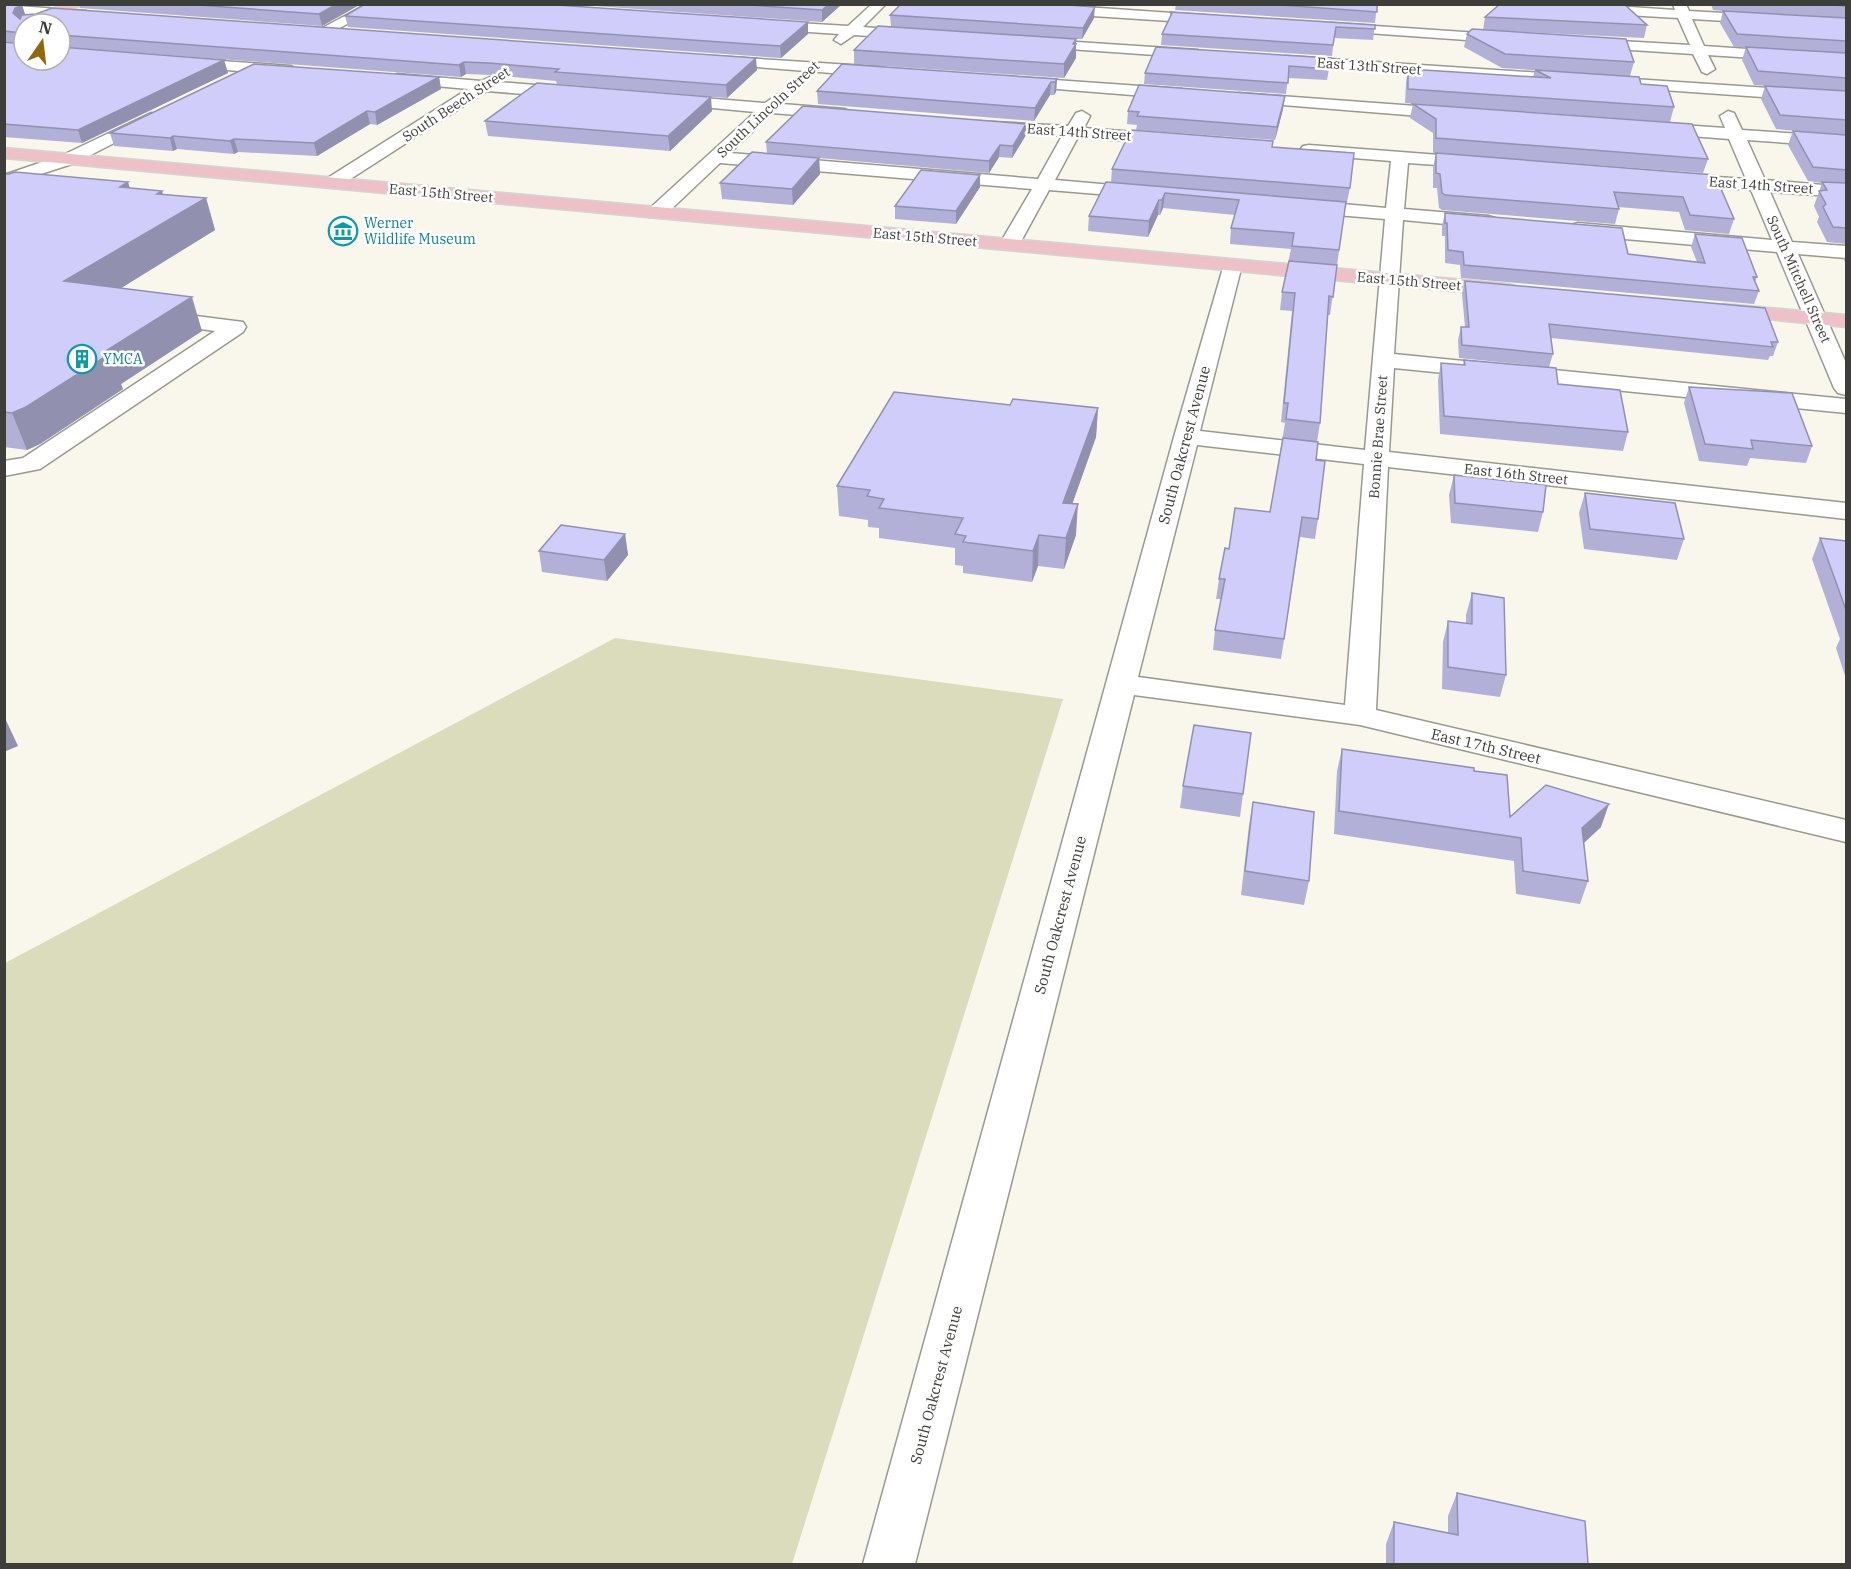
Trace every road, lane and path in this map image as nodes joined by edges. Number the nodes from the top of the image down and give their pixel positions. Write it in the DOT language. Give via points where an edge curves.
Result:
graph roads {
  1 [pos="78,4"];
  2 [pos="378,4"];
  3 [pos="880,4"];
  4 [pos="971,4"];
  5 [pos="1509,4"];
  6 [pos="4,9"];
  7 [pos="1142,10"];
  8 [pos="1681,10"];
  9 [pos="43,12"];
  10 [pos="58,12"];
  11 [pos="72,14"];
  12 [pos="103,16"];
  13 [pos="1234,21"];
  14 [pos="747,24"];
  15 [pos="1846,24"];
  16 [pos="1317,26"];
  17 [pos="289,30"];
  18 [pos="851,31"];
  19 [pos="324,32"];
  20 [pos="358,35"];
  21 [pos="933,37"];
  22 [pos="1520,39"];
  23 [pos="1014,42"];
  24 [pos="1568,42"];
  25 [pos="1119,49"];
  26 [pos="1699,51"];
  27 [pos="1215,55"];
  28 [pos="695,59"];
  29 [pos="1274,59"];
  30 [pos="1846,60"];
  31 [pos="163,61"];
  32 [pos="812,67"];
  33 [pos="254,68"];
  34 [pos="312,72"];
  35 [pos="504,73"];
  36 [pos="895,73"];
  37 [pos="380,78"];
  38 [pos="1002,81"];
  39 [pos="223,83"];
  40 [pos="484,86"];
  41 [pos="1097,88"];
  42 [pos="1715,89"];
  43 [pos="591,94"];
  44 [pos="1192,95"];
  45 [pos="1227,97"];
  46 [pos="1846,98"];
  47 [pos="650,99"];
  48 [pos="768,108"];
  49 [pos="162,113"];
  50 [pos="862,115"];
  51 [pos="1475,115"];
  52 [pos="967,123"];
  53 [pos="1641,127"];
  54 [pos="1073,132"];
  55 [pos="1735,134"];
  56 [pos="1190,141"];
  57 [pos="1846,142"];
  58 [pos="1295,149"];
  59 [pos="4,153"];
  60 [pos="716,157"];
  61 [pos="1400,157"];
  62 [pos="69,159"];
  63 [pos="1496,165"];
  64 [pos="1662,178"];
  65 [pos="4,181"];
  66 [pos="332,183"];
  67 [pos="1042,185"];
  68 [pos="1758,185"];
  69 [pos="1846,192"];
  70 [pos="1162,194"];
  71 [pos="1278,204"];
  72 [pos="656,213"];
  73 [pos="1395,214"];
  74 [pos="1501,223"];
  75 [pos="1560,228"];
  76 [pos="1009,245"];
  77 [pos="1785,247"];
  78 [pos="1846,252"];
  79 [pos="1232,265"];
  80 [pos="1388,279"];
  81 [pos="1531,292"];
  82 [pos="1709,309"];
  83 [pos="165,318"];
  84 [pos="1816,318"];
  85 [pos="1846,321"];
  86 [pos="1383,360"];
  87 [pos="1846,388"];
  88 [pos="1846,406"];
  89 [pos="1186,437"];
  90 [pos="1377,458"];
  91 [pos="4,469"];
  92 [pos="1846,511"];
  93 [pos="1121,684"];
  94 [pos="1360,716"];
  95 [pos="1846,831"];
  96 [pos="889,1564"];
  1 -- 10 [label="main road"];
  2 -- 19 [label="street"];
  3 -- 18 [label="street, South Lincoln Street"];
  4 -- 7 [label="street"];
  5 -- 8 [label="street"];
  6 -- 9 [label="street"];
  7 -- 13 [label="street"];
  7 -- 25 [label="street"];
  8 -- 15 [label="street"];
  8 -- 26 [label="street, South Mitchell Street"];
  11 -- 12 [label="street"];
  14 -- 18 [label="street"];
  16 -- 22 [label="street"];
  17 -- 19 [label="street"];
  18 -- 21 [label="street"];
  18 -- 32 [label="street, South Lincoln Street"];
  19 -- 20 [label="street"];
  19 -- 33 [label="street"];
  23 -- 25 [label="street"];
  24 -- 26 [label="street"];
  25 -- 27 [label="street"];
  25 -- 41 [label="street"];
  26 -- 30 [label="street"];
  26 -- 42 [label="street, South Mitchell Street"];
  28 -- 32 [label="street"];
  29 -- 42 [label="street, East 13th Street"];
  31 -- 33 [label="street"];
  32 -- 36 [label="street"];
  32 -- 48 [label="street, South Lincoln Street"];
  33 -- 34 [label="street"];
  33 -- 39 [label="street"];
  35 -- 40 [label="street, South Beech Street"];
  37 -- 40 [label="street"];
  38 -- 41 [label="street"];
  40 -- 43 [label="street"];
  40 -- 66 [label="street, South Beech Street"];
  41 -- 44 [label="street"];
  41 -- 54 [label="street"];
  42 -- 46 [label="street, East 13th Street"];
  42 -- 55 [label="street, South Mitchell Street"];
  45 -- 51 [label="street"];
  47 -- 48 [label="street"];
  48 -- 50 [label="street"];
  48 -- 60 [label="street, South Lincoln Street"];
  49 -- 62 [label="street"];
  52 -- 54 [label="street, East 14th Street"];
  53 -- 55 [label="street"];
  54 -- 56 [label="street, East 14th Street"];
  54 -- 67 [label="street"];
  55 -- 57 [label="street"];
  55 -- 68 [label="street, South Mitchell Street"];
  58 -- 61 [label="street"];
  59 -- 62 [label="main road, East 15th Street"];
  60 -- 67 [label="street"];
  60 -- 72 [label="street, South Lincoln Street"];
  61 -- 63 [label="street"];
  61 -- 73 [label="street, Bonnie Brae Street"];
  62 -- 65 [label="street"];
  62 -- 66 [label="main road, East 15th Street"];
  64 -- 68 [label="street, East 14th Street"];
  66 -- 72 [label="main road, East 15th Street"];
  67 -- 70 [label="street"];
  67 -- 76 [label="street"];
  68 -- 69 [label="street, East 14th Street"];
  68 -- 77 [label="street, South Mitchell Street"];
  71 -- 73 [label="street"];
  72 -- 76 [label="main road, East 15th Street"];
  73 -- 74 [label="street"];
  73 -- 80 [label="street, Bonnie Brae Street"];
  75 -- 77 [label="street"];
  76 -- 79 [label="main road, East 15th Street"];
  77 -- 78 [label="street"];
  77 -- 84 [label="street, South Mitchell Street"];
  79 -- 80 [label="main road, East 15th Street"];
  79 -- 89 [label="street, South Oakcrest Avenue"];
  80 -- 81 [label="main road, East 15th Street"];
  80 -- 86 [label="street, Bonnie Brae Street"];
  82 -- 84 [label="main road"];
  83 -- 91 [label="street" via="235,327 32,464"];
  84 -- 85 [label="main road"];
  84 -- 87 [label="street, South Mitchell Street"];
  86 -- 88 [label="street"];
  86 -- 90 [label="street, Bonnie Brae Street"];
  89 -- 90 [label="street, East 16th Street"];
  89 -- 93 [label="street, South Oakcrest Avenue"];
  90 -- 92 [label="street, East 16th Street"];
  90 -- 94 [label="street, Bonnie Brae Street"];
  93 -- 94 [label="street, East 17th Street"];
  93 -- 96 [label="street, South Oakcrest Avenue"];
  94 -- 95 [label="street, East 17th Street"];
}
